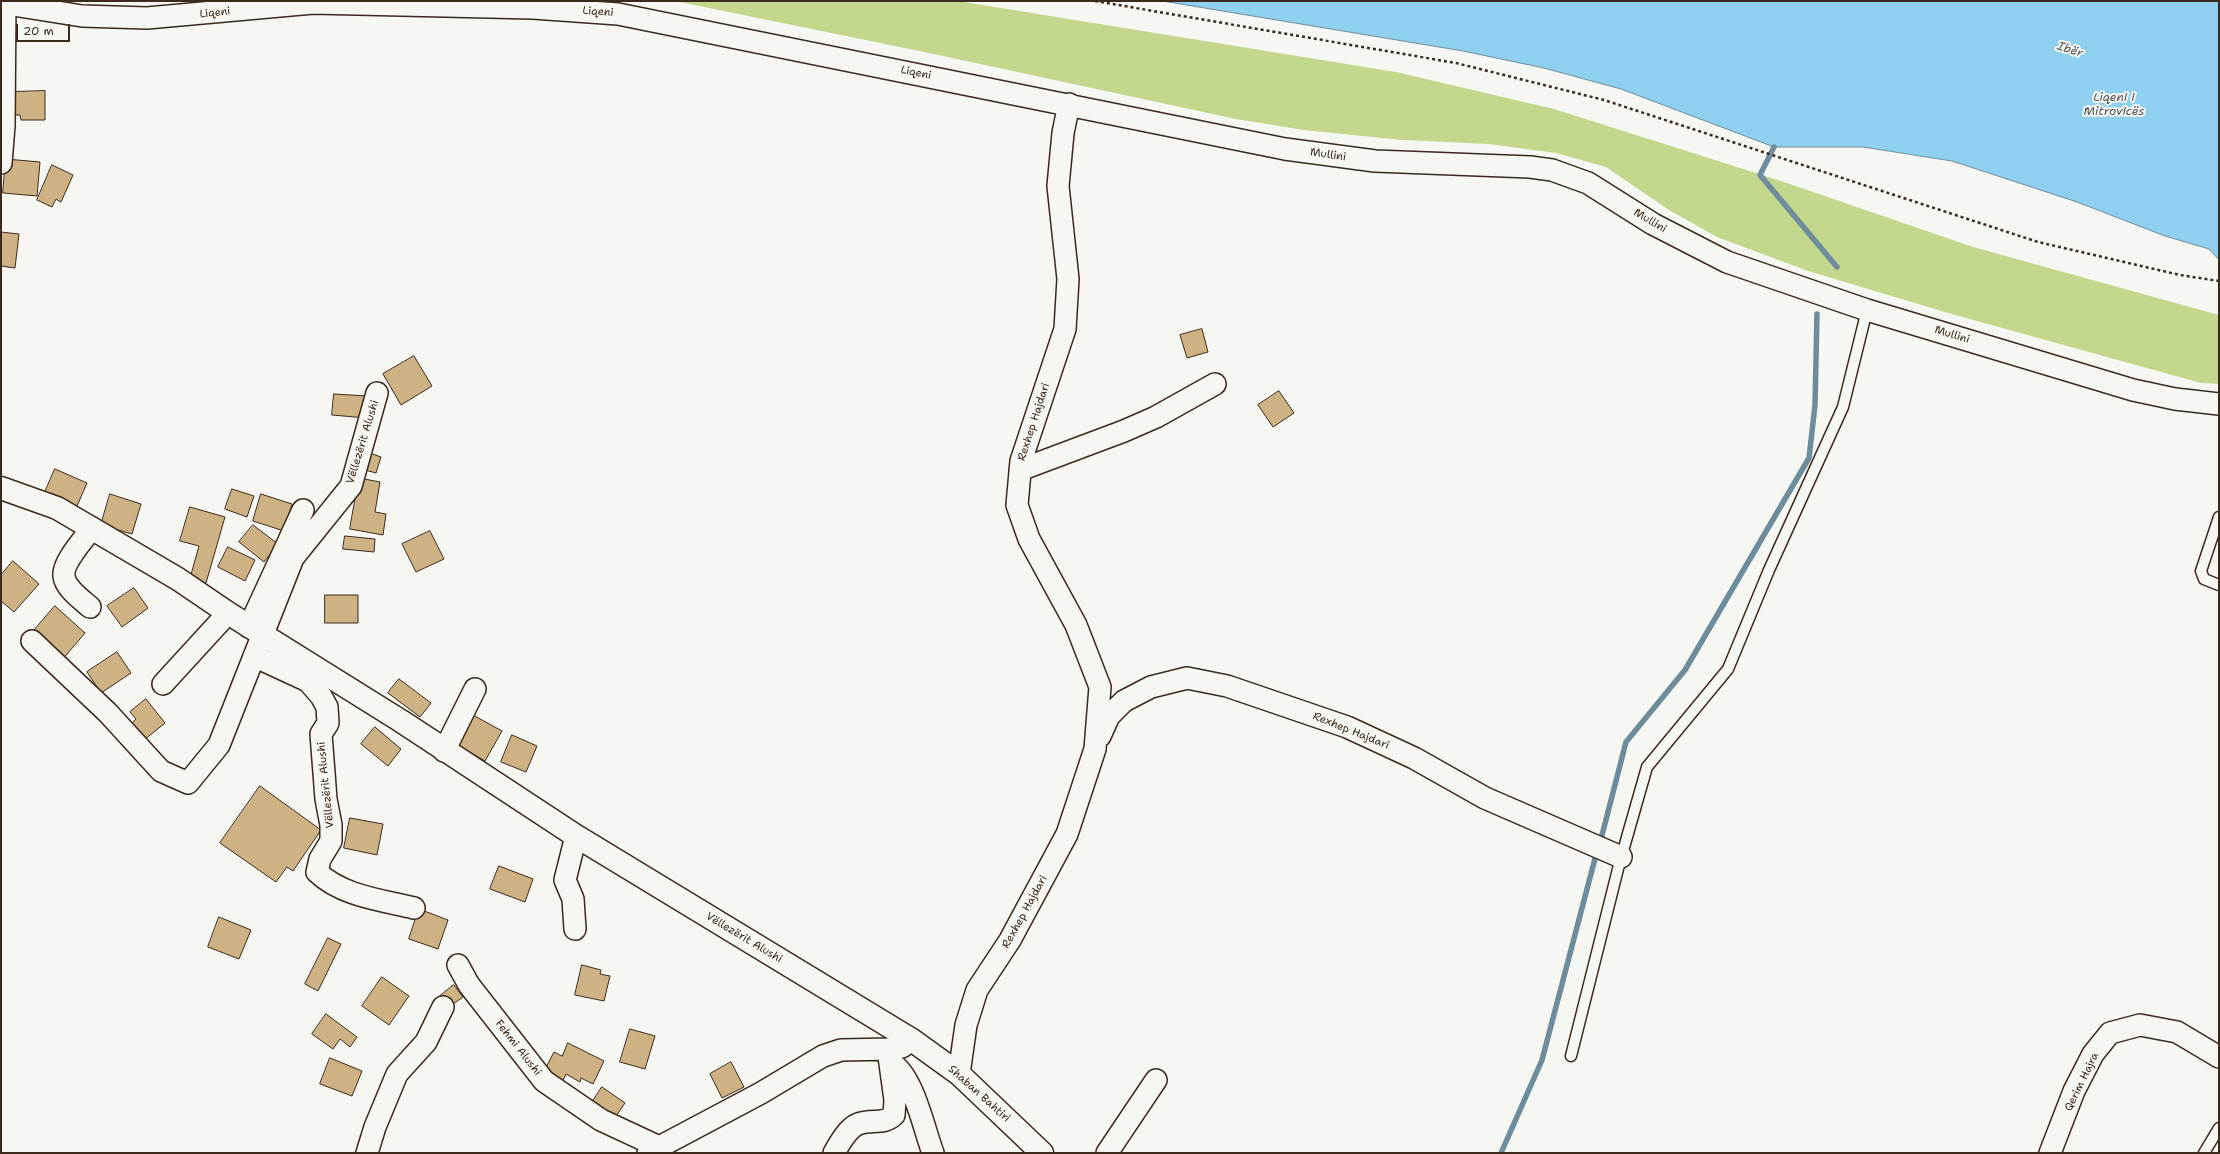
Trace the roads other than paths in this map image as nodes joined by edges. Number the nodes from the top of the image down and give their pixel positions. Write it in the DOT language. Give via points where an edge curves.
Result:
graph roads {
  1 [pos="3,3"];
  2 [pos="1069,104"];
  3 [pos="1,162"];
  4 [pos="1867,310"];
  5 [pos="1215,384"];
  6 [pos="377,393"];
  7 [pos="2219,404"];
  8 [pos="1020,470"];
  9 [pos="1,488"];
  10 [pos="302,510"];
  11 [pos="2219,517"];
  12 [pos="92,528"];
  13 [pos="2215,542"];
  14 [pos="2219,585"];
  15 [pos="90,607"];
  16 [pos="228,613"];
  17 [pos="257,631"];
  18 [pos="32,641"];
  19 [pos="254,656"];
  20 [pos="163,684"];
  21 [pos="475,689"];
  22 [pos="1095,749"];
  23 [pos="444,751"];
  24 [pos="576,836"];
  25 [pos="1621,857"];
  26 [pos="414,908"];
  27 [pos="575,929"];
  28 [pos="458,965"];
  29 [pos="443,1007"];
  30 [pos="912,1040"];
  31 [pos="889,1056"];
  32 [pos="1571,1056"];
  33 [pos="2219,1057"];
  34 [pos="959,1074"];
  35 [pos="1156,1080"];
  36 [pos="2219,1128"];
  37 [pos="653,1150"];
  38 [pos="367,1153"];
  39 [pos="834,1153"];
  40 [pos="933,1153"];
  41 [pos="1042,1153"];
  42 [pos="1107,1153"];
  43 [pos="2050,1153"];
  44 [pos="2204,1153"];
  1 -- 2 [label="street, Liqeni" via="82,16 147,18 313,3 533,8 618,14"];
  1 -- 3 [label="street" via="4,126"];
  2 -- 4 [label="street, Mullini" via="1285,149 1339,157 1552,170 1588,183 1653,224 1727,262"];
  2 -- 8 [label="street, Rexhep Hajdari" via="1062,133 1058,186 1068,279 1066,329 1031,428"];
  4 -- 7 [label="street, Mullini" via="2133,390 2174,399"];
  4 -- 25 [label="lane" via="1843,407 1769,570 1728,669 1647,767"];
  5 -- 8 [label="street" via="1137,426"];
  6 -- 17 [label="street, Vëllezërit Alushi" via="351,486 293,558"];
  8 -- 22 [label="street, Rexhep Hajdari" via="1017,505 1029,539 1076,626 1100,687"];
  9 -- 12 [label="main road, Vëllezërit Alushi" via="56,508"];
  10 -- 17 [label="street, Vëllezërit Alushi"];
  11 -- 13 [label="lane"];
  12 -- 15 [label="street" via="64,568 63,577 72,590"];
  12 -- 16 [label="main road, Vëllezërit Alushi" via="178,579"];
  13 -- 14 [label="lane" via="2202,576"];
  16 -- 17 [label="main road, Vëllezërit Alushi"];
  16 -- 20 [label="street"];
  17 -- 19 [label="street, Vëllezërit Alushi"];
  17 -- 23 [label="main road, Vëllezërit Alushi"];
  18 -- 19 [label="street, Vëllezërit Alushi" via="108,713 161,771 188,783 219,745"];
  19 -- 26 [label="street, Vëllezërit Alushi" via="308,681 327,707 328,723 321,734 331,841 320,859 317,872 326,881 357,895"];
  21 -- 23 [label="street"];
  22 -- 25 [label="street, Rexhep Hajdari" via="1109,716 1124,701 1151,687 1187,678 1227,686 1347,727 1414,758 1485,798"];
  22 -- 34 [label="street, Rexhep Hajdari" via="1067,834 1010,940 977,990 966,1025"];
  23 -- 24 [label="main road, Vëllezërit Alushi"];
  24 -- 27 [label="street" via="565,880 573,899"];
  24 -- 30 [label="main road, Vëllezërit Alushi"];
  25 -- 32 [label="lane"];
  28 -- 37 [label="street, Fehmi Alushi" via="468,985 544,1081 601,1120"];
  29 -- 38 [label="street" via="426,1042 397,1074"];
  30 -- 31 [label="street, Fehmi Alushi"];
  30 -- 34 [label="main road, Shaban Bahtiri"];
  31 -- 37 [label="street, Fehmi Alushi" via="840,1050 823,1056 761,1093"];
  31 -- 39 [label="street" via="895,1100 894,1115 887,1121 857,1124"];
  31 -- 40 [label="street" via="910,1088"];
  33 -- 43 [label="street, Qerim Hajra" via="2177,1032 2140,1025 2110,1033 2093,1054 2074,1091"];
  34 -- 41 [label="main road, Shaban Bahtiri"];
  35 -- 42 [label="street"];
  36 -- 44 [label="lane"];
}
